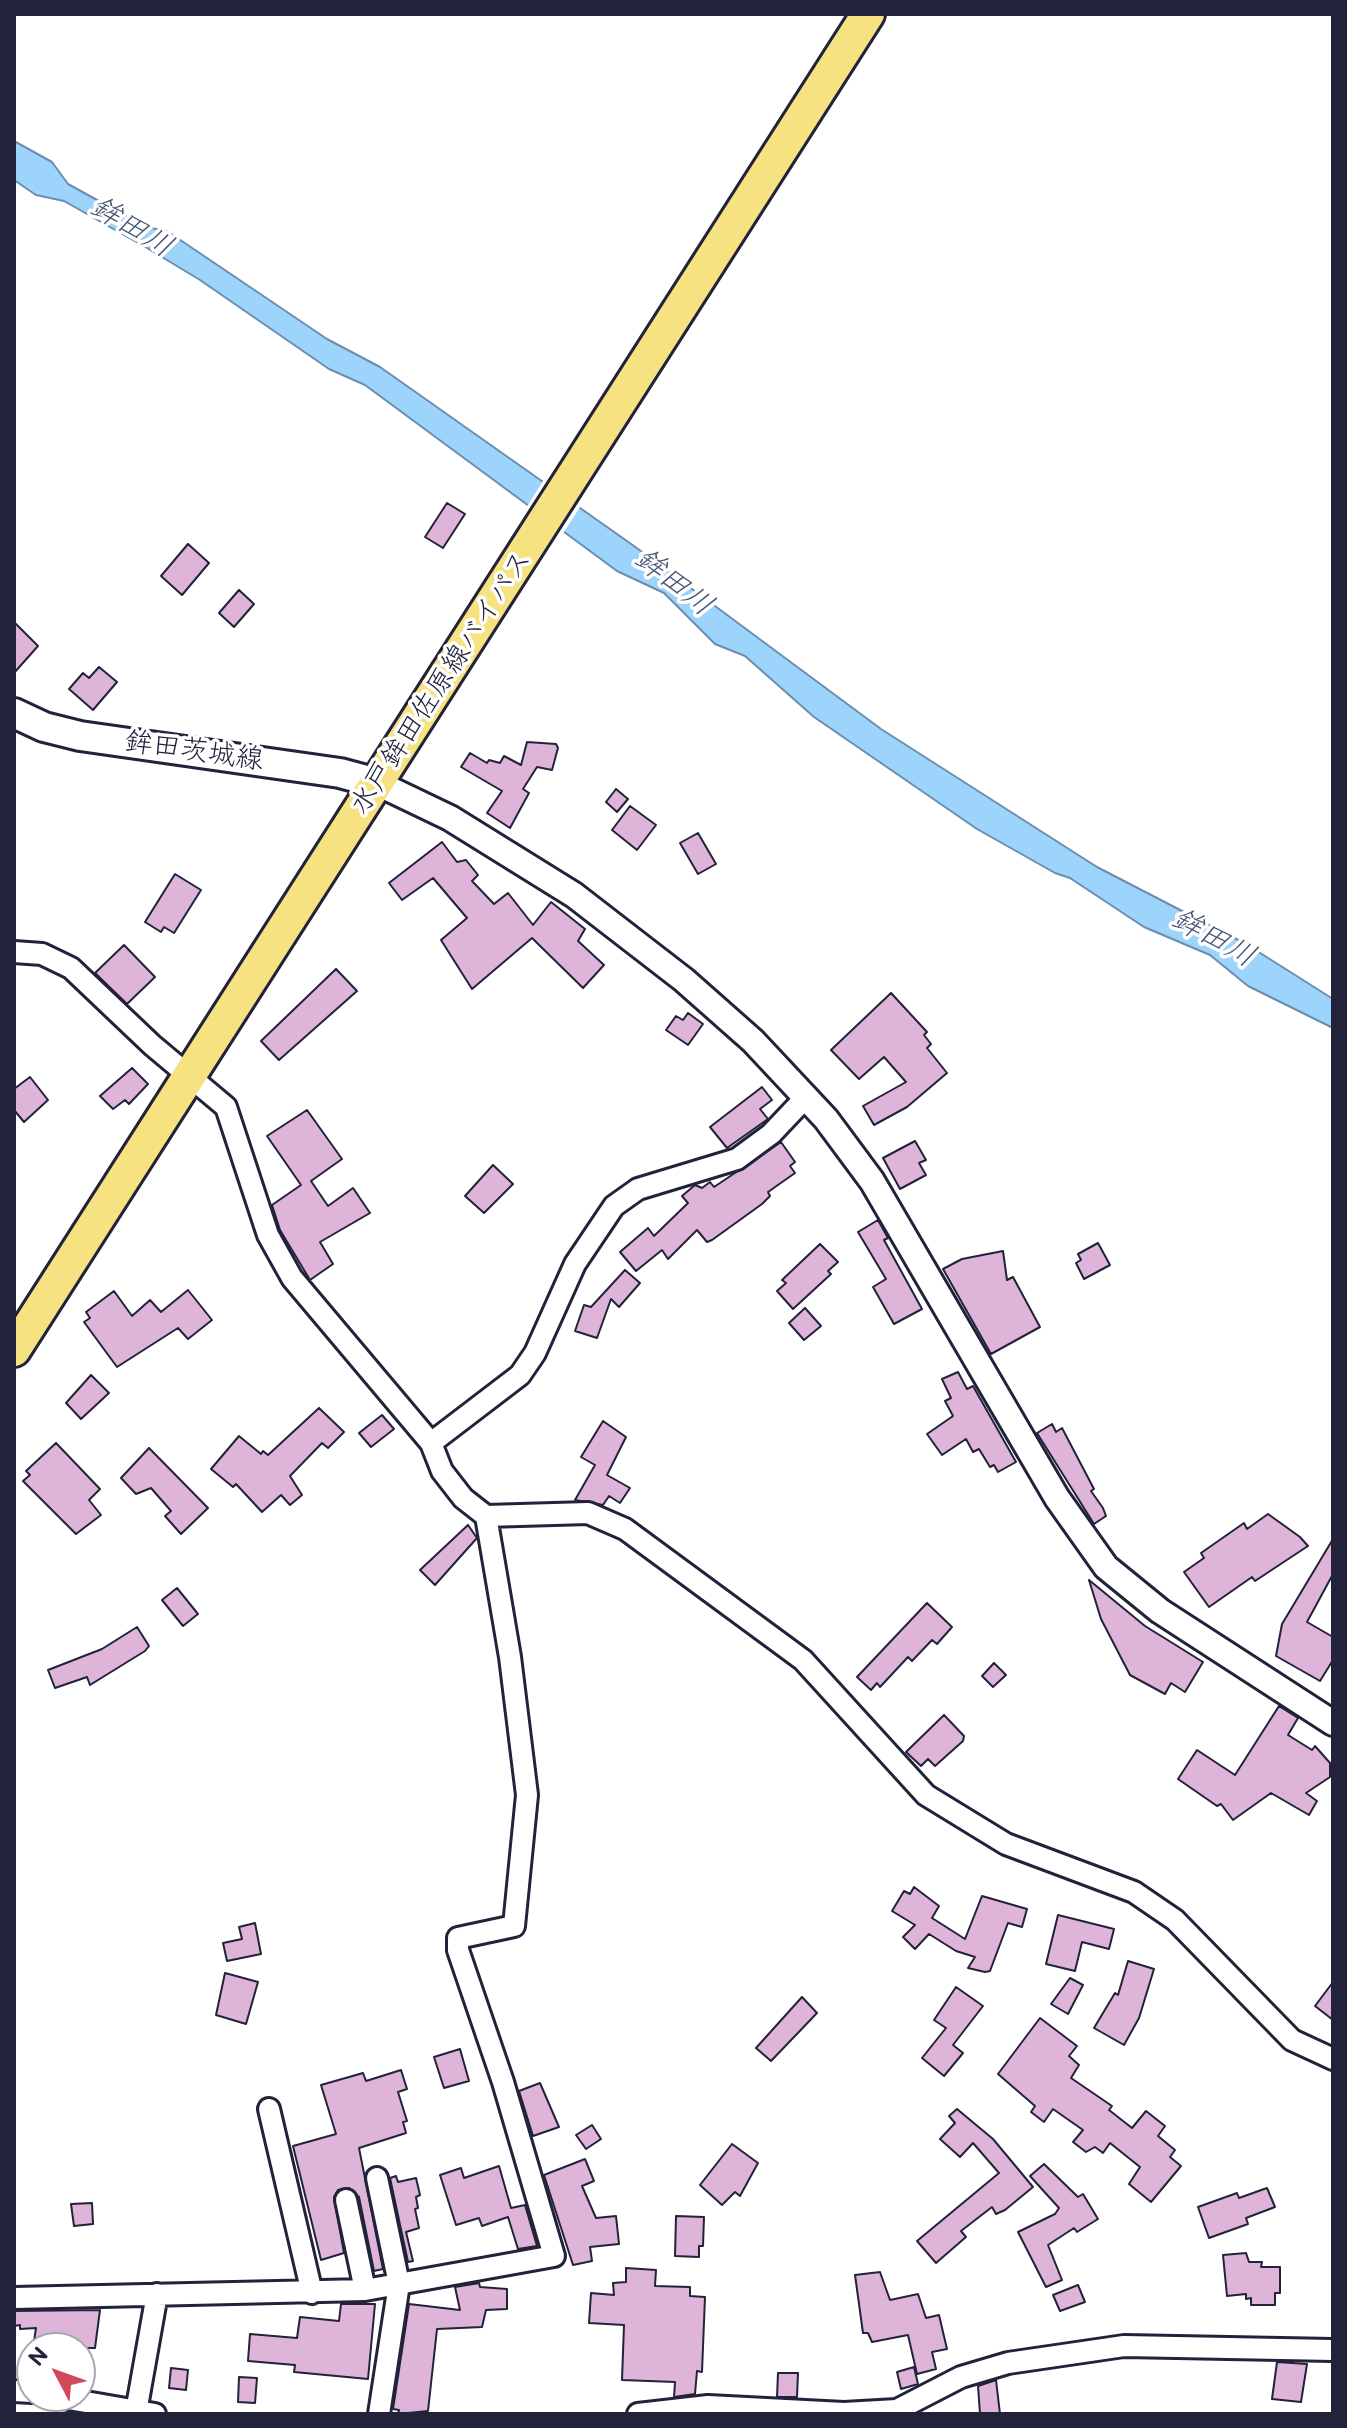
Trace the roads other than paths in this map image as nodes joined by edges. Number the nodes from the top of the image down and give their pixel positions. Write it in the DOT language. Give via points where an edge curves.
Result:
graph roads {
  1 [pos="868,14"];
  2 [pos="14,713"];
  3 [pos="377,783"];
  4 [pos="14,952"];
  5 [pos="190,1074"];
  6 [pos="807,1096"];
  7 [pos="14,1350"];
  8 [pos="431,1443"];
  9 [pos="486,1516"];
  10 [pos="1333,1723"];
  11 [pos="1333,2059"];
  12 [pos="269,2109"];
  13 [pos="377,2178"];
  14 [pos="346,2200"];
  15 [pos="399,2284"];
  16 [pos="365,2290"];
  17 [pos="312,2293"];
  18 [pos="157,2294"];
  19 [pos="14,2298"];
  20 [pos="1333,2350"];
  21 [pos="96,2404"];
  22 [pos="146,2413"];
  23 [pos="379,2414"];
  24 [pos="638,2414"];
  1 -- 3 [label="main road, 水戸鉾田佐原線バイパス"];
  2 -- 3 [label="main road, 鉾田茨城線" via="80,736 340,773"];
  3 -- 5 [label="main road, 水戸鉾田佐原線バイパス"];
  3 -- 6 [label="street" via="450,818 587,905 684,980"];
  4 -- 5 [label="street" via="42,954 71,968"];
  5 -- 7 [label="main road, 水戸鉾田佐原線バイパス"];
  5 -- 8 [label="street" via="226,1107 268,1235 292,1278"];
  6 -- 8 [label="street" via="771,1134 737,1159 638,1189 614,1206 575,1264 520,1375"];
  6 -- 10 [label="street" via="872,1181 1057,1498 1106,1567 1160,1611"];
  8 -- 9 [label="street" via="442,1471"];
  9 -- 11 [label="street" via="588,1513 625,1529 803,1660 926,1795 1006,1844 1134,1892 1175,1920 1292,2040"];
  9 -- 15 [label="street" via="527,1795 514,1926 458,1938 458,1950 554,2256"];
  12 -- 17 [label="street"];
  13 -- 15 [label="street"];
  14 -- 16 [label="street"];
  15 -- 16 [label="street"];
  15 -- 23 [label="street"];
  16 -- 17 [label="street"];
  17 -- 18 [label="street"];
  18 -- 19 [label="street"];
  18 -- 22 [label="street"];
  20 -- 24 [label="street" via="1124,2346 1008,2363 961,2377 897,2410 844,2413 708,2406"];
  21 -- 22 [label="street"];
}
